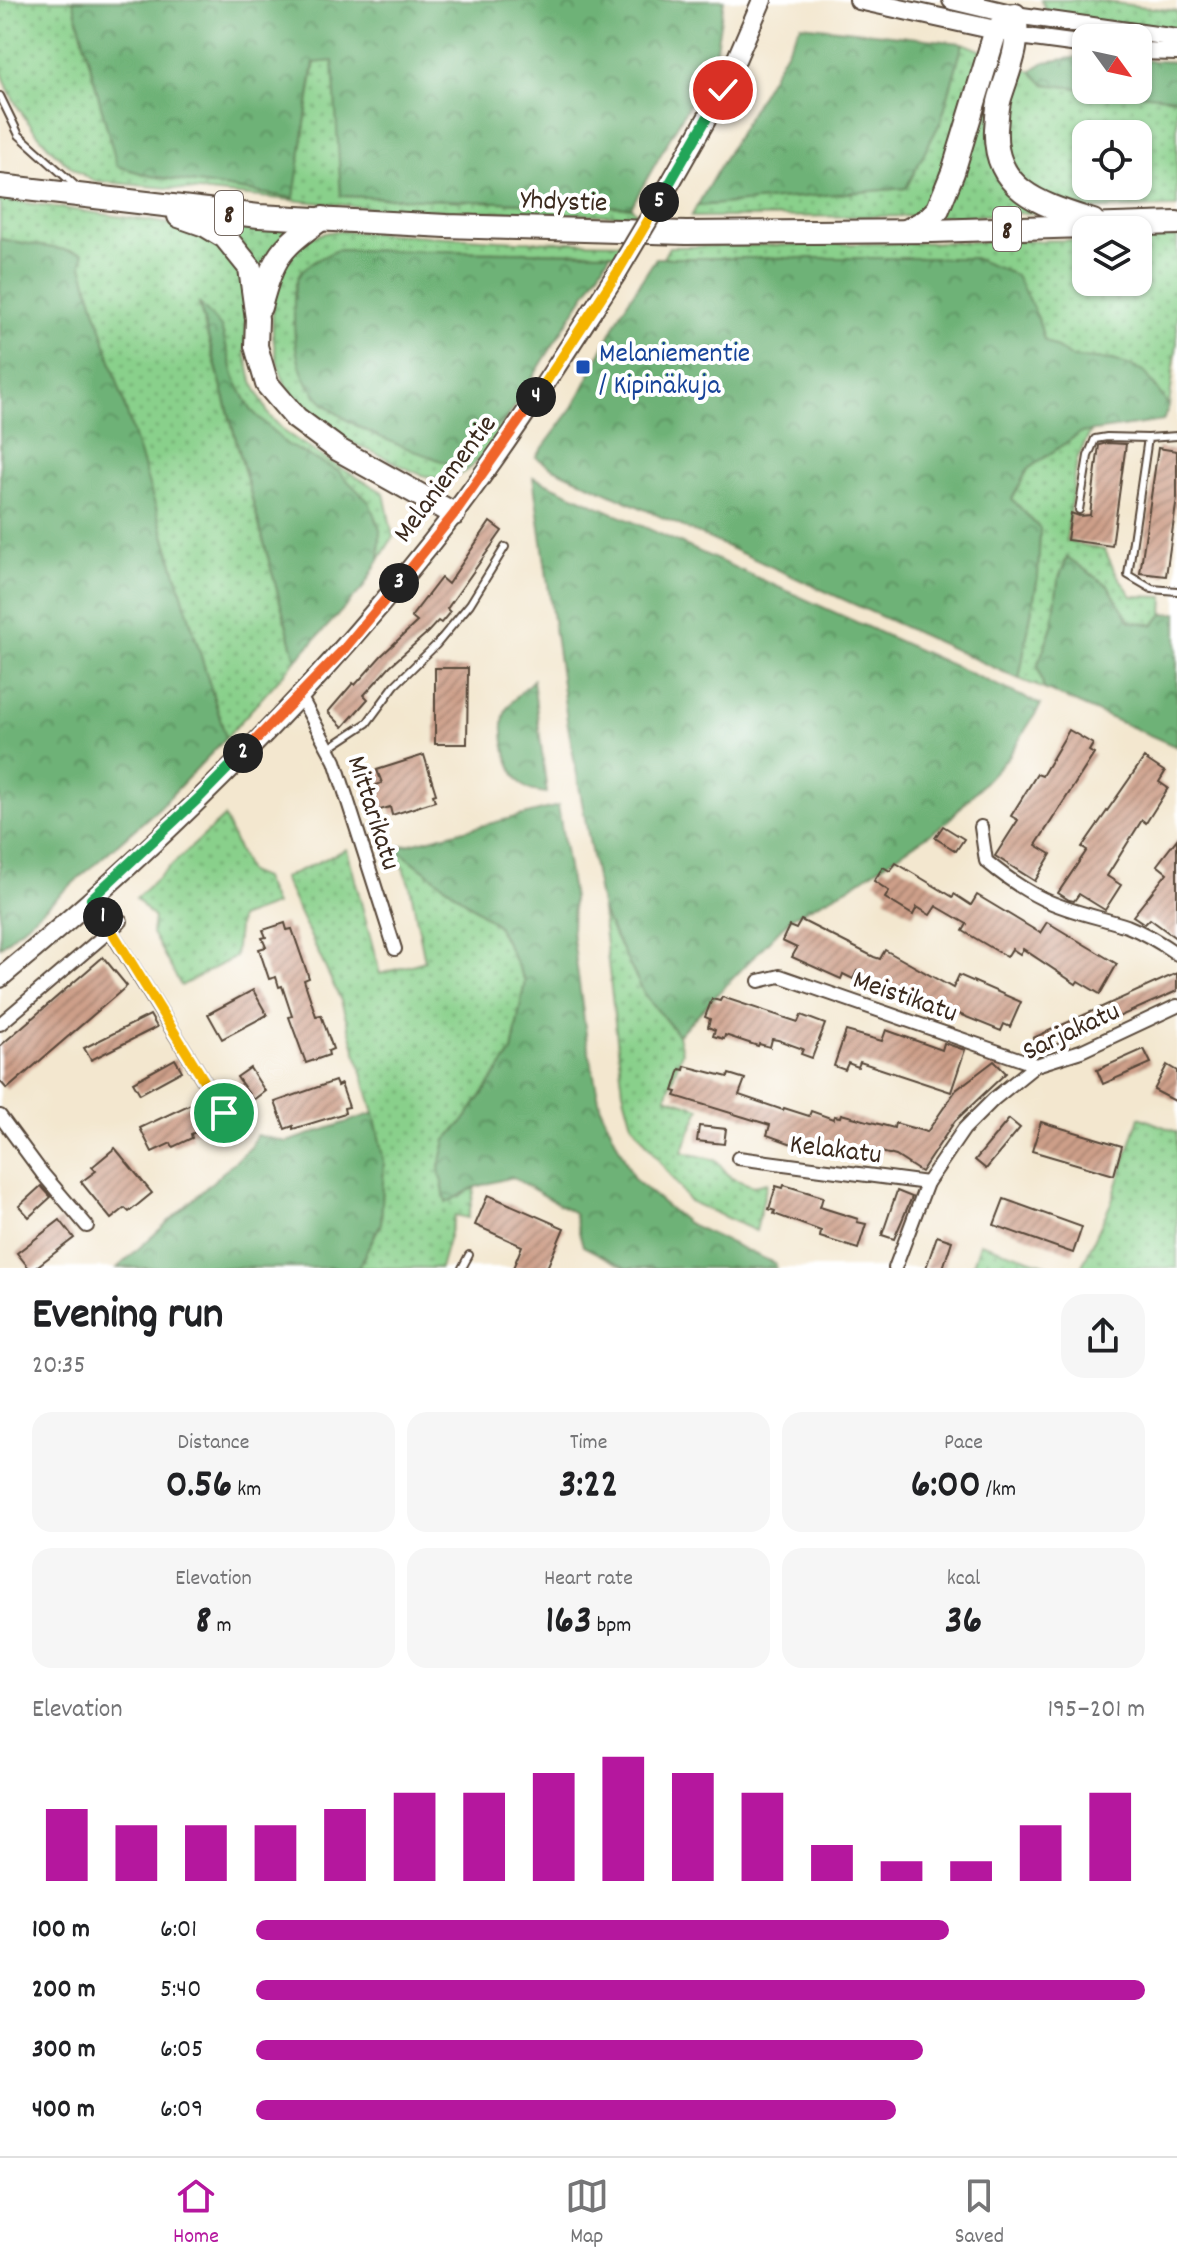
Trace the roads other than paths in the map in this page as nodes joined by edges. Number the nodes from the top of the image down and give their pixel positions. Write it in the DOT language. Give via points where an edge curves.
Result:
graph roads {
  1 [pos="762,0"];
  2 [pos="859,0"];
  3 [pos="952,0"];
  4 [pos="1017,17"];
  5 [pos="996,30"];
  6 [pos="1177,38"];
  7 [pos="1072,39"];
  8 [pos="1152,51"];
  9 [pos="1177,52"];
  10 [pos="0,96"];
  11 [pos="0,186"];
  12 [pos="90,198"];
  13 [pos="136,203"];
  14 [pos="1078,216"];
  15 [pos="323,218"];
  16 [pos="1177,223"];
  17 [pos="1152,224"];
  18 [pos="1072,227"];
  19 [pos="905,231"];
  20 [pos="257,319"];
  21 [pos="1177,436"];
  22 [pos="1148,438"];
  23 [pos="1079,510"];
  24 [pos="454,514"];
  25 [pos="505,547"];
  26 [pos="1177,591"];
  27 [pos="299,694"];
  28 [pos="329,748"];
  29 [pos="981,827"];
  30 [pos="91,899"];
  31 [pos="116,926"];
  32 [pos="395,949"];
  33 [pos="1177,954"];
  34 [pos="0,978"];
  35 [pos="759,981"];
  36 [pos="1177,1006"];
  37 [pos="0,1024"];
  38 [pos="1036,1065"];
  39 [pos="224,1113"];
  40 [pos="0,1116"];
  41 [pos="738,1158"];
  42 [pos="927,1183"];
  43 [pos="87,1226"];
  44 [pos="469,1255"];
  45 [pos="462,1268"];
  46 [pos="895,1268"];
  1 -- 24 [label="main road, Melaniementie, bridge" via="723,90 617,273"];
  2 -- 5 [label="main road"];
  3 -- 4 [label="main road"];
  4 -- 5 [label="highway"];
  4 -- 6 [label="street"];
  4 -- 7 [label="street"];
  4 -- 14 [label="highway" via="998,105 995,150 1014,184 1031,198"];
  5 -- 19 [label="highway" via="938,209"];
  8 -- 9 [label="street"];
  10 -- 12 [label="lane" via="19,135"];
  11 -- 12 [label="highway, Yhdystie / 8"];
  12 -- 13 [label="highway, Yhdystie / 8"];
  13 -- 15 [label="highway, Yhdystie / 8"];
  13 -- 20 [label="highway" via="205,225 225,237 250,268"];
  15 -- 19 [label="highway, Yhdystie / 8" via="686,233"];
  15 -- 20 [label="highway" via="287,243 269,273"];
  16 -- 17 [label="highway, Yhdystie / 8"];
  18 -- 19 [label="highway, Yhdystie / 8"];
  20 -- 24 [label="highway" via="256,346 267,384 296,418 339,450"];
  21 -- 22 [label="lane"];
  22 -- 23 [label="lane" via="1095,439"];
  22 -- 26 [label="lane" via="1128,575 1152,589"];
  24 -- 27 [label="main road, Melaniementie" via="344,649"];
  25 -- 28 [label="lane" via="470,604 436,645 395,685 367,723"];
  27 -- 28 [label="street, Mittarikatu"];
  27 -- 30 [label="main road, Melaniementie"];
  28 -- 32 [label="street, Mittarikatu"];
  29 -- 33 [label="street" via="986,861 1010,881 1044,900 1150,936"];
  30 -- 31 [label="street"];
  30 -- 34 [label="main road, Melaniementie"];
  31 -- 37 [label="street"];
  31 -- 39 [label="street"];
  35 -- 38 [label="street, Meistikatu" via="780,976"];
  36 -- 38 [label="street, Sarjakatu" via="1081,1051"];
  38 -- 42 [label="street, Sarjakatu" via="964,1129"];
  40 -- 43 [label="street"];
  41 -- 42 [label="street, Kelakatu"];
  42 -- 46 [label="street, Sarjakatu"];
  44 -- 45 [label="lane"];
}
